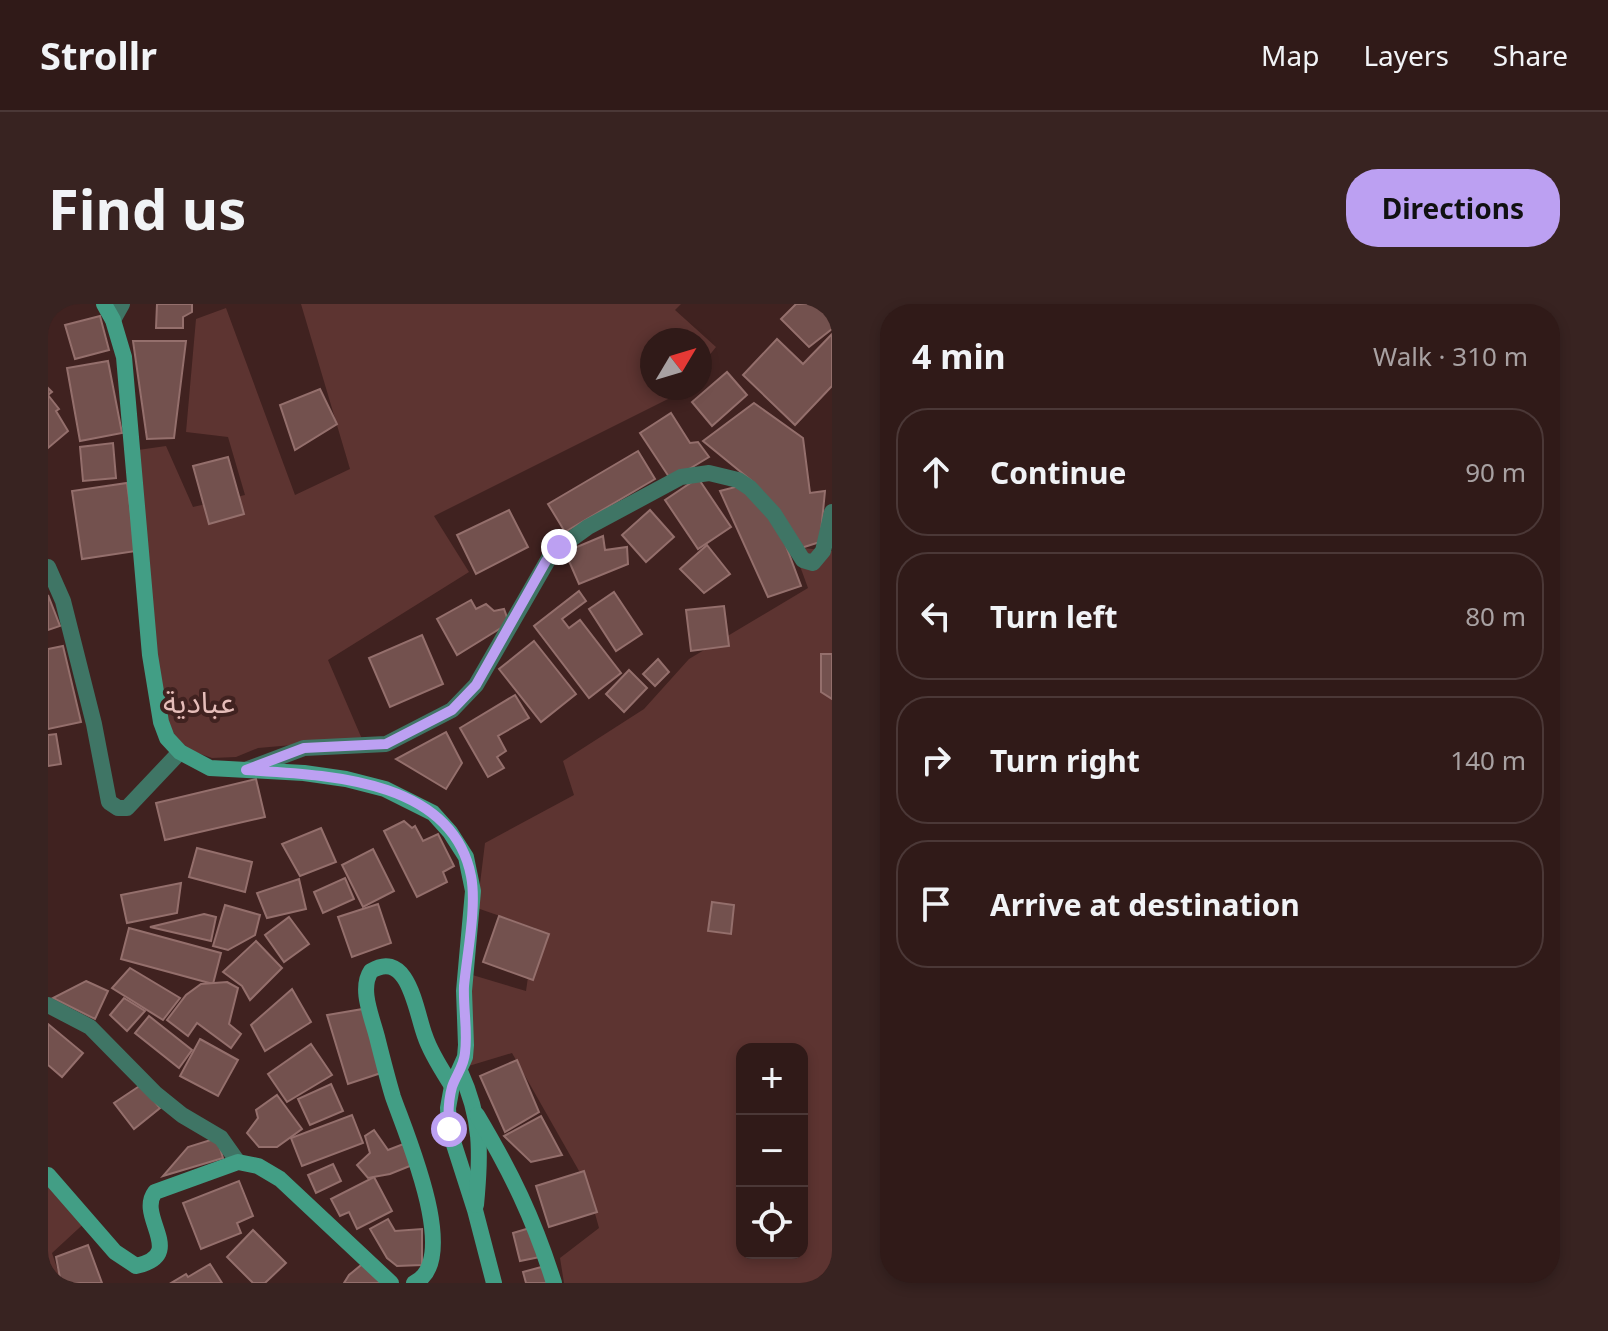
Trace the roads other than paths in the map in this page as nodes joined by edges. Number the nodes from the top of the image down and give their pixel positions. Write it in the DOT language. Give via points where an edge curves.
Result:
graph roads {
  1 [pos="104,304"];
  2 [pos="122,304"];
  3 [pos="113,320"];
  4 [pos="832,512"];
  5 [pos="48,567"];
  6 [pos="180,752"];
  7 [pos="246,770"];
  8 [pos="48,1005"];
  9 [pos="456,1079"];
  10 [pos="477,1115"];
  11 [pos="238,1162"];
  12 [pos="48,1175"];
  13 [pos="475,1210"];
  14 [pos="417,1282"];
  15 [pos="391,1283"];
  16 [pos="494,1283"];
  17 [pos="554,1283"];
  1 -- 3 [label="main road"];
  2 -- 3 [label="street"];
  3 -- 6 [label="main road" via="124,357 150,655 161,722"];
  4 -- 7 [label="street" via="821,556 808,562 750,488 709,473 681,477 588,527 552,553 476,685 452,710 386,744 304,748"];
  5 -- 6 [label="street" via="63,601 109,802 127,808"];
  6 -- 7 [label="main road" via="210,768"];
  7 -- 9 [label="main road" via="304,773 385,789 433,813 450,832 466,857 473,891 464,991 465,1057"];
  8 -- 11 [label="street" via="90,1027 156,1094 221,1138"];
  9 -- 10 [label="main road"];
  9 -- 13 [label="main road" via="449,1129"];
  9 -- 14 [label="main road" via="432,1055 404,975 392,965 371,971 366,982 368,1005 431,1213 431,1258"];
  10 -- 13 [label="main road"];
  10 -- 17 [label="main road" via="520,1190"];
  11 -- 12 [label="main road" via="155,1192 150,1208 159,1251 154,1260 136,1266 115,1252"];
  11 -- 15 [label="main road" via="280,1179"];
  13 -- 16 [label="main road"];
}
